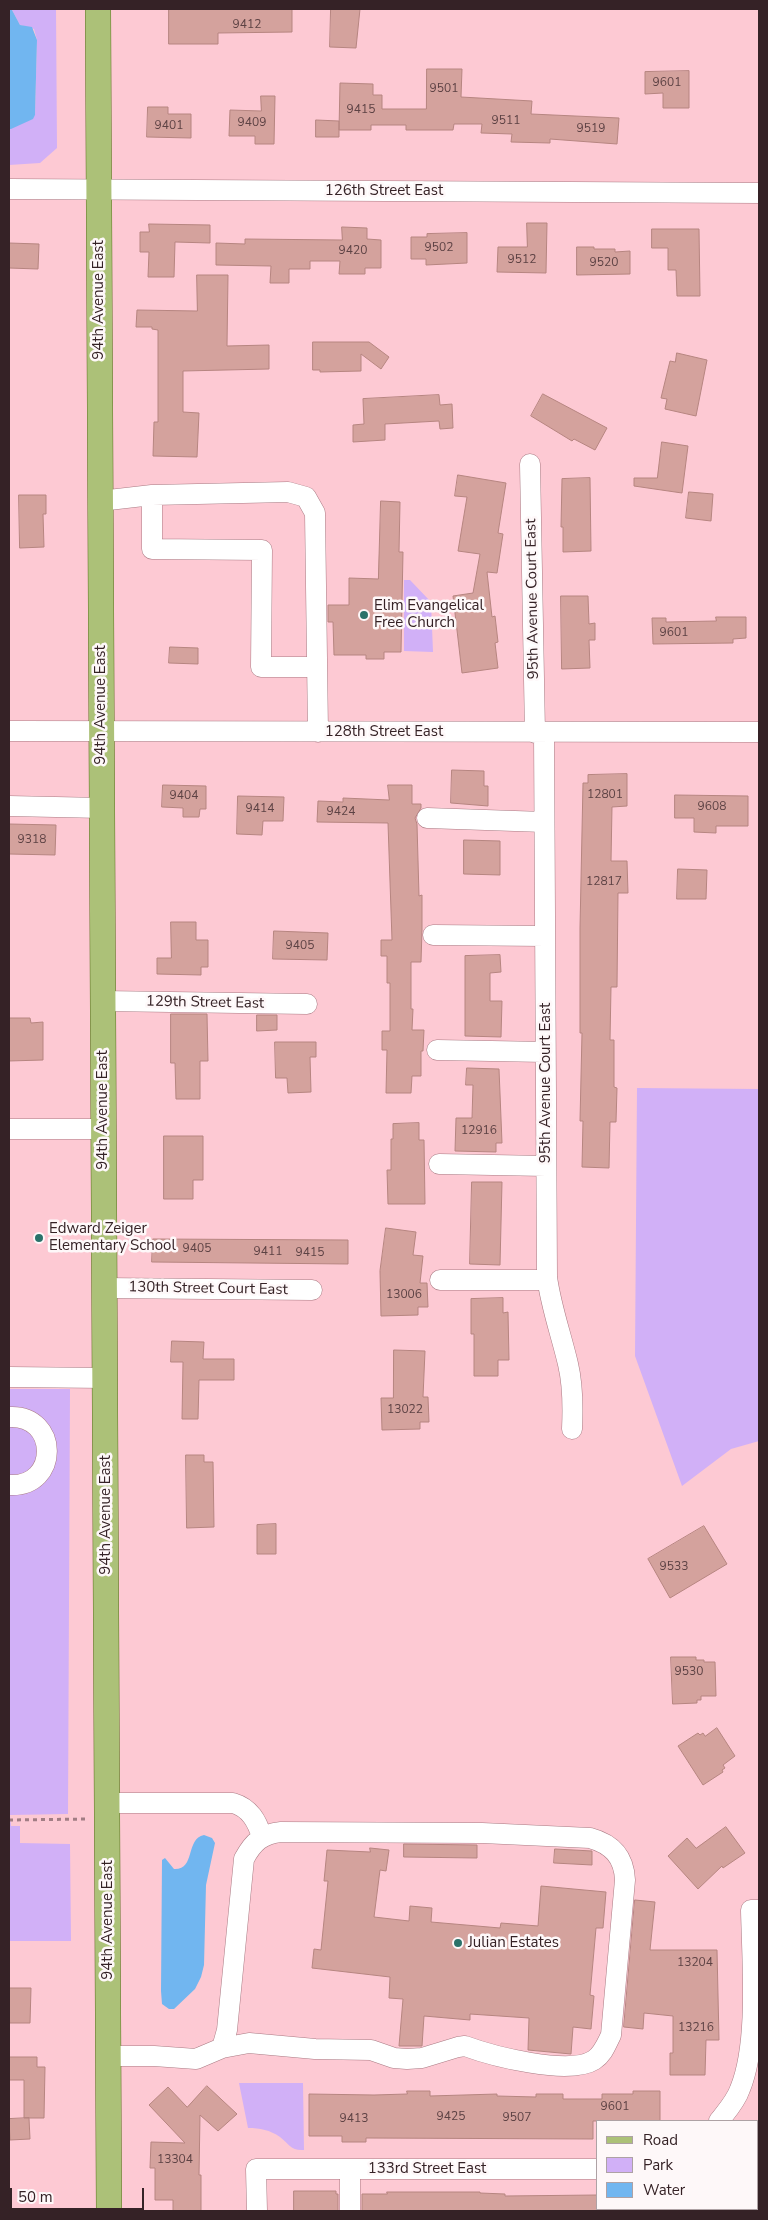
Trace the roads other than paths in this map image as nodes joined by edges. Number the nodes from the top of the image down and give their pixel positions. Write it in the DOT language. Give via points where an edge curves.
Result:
graph roads {
  1 [pos="98,9"];
  2 [pos="9,189"];
  3 [pos="99,189"];
  4 [pos="759,193"];
  5 [pos="530,464"];
  6 [pos="152,495"];
  7 [pos="100,501"];
  8 [pos="317,667"];
  9 [pos="102,730"];
  10 [pos="9,731"];
  11 [pos="318,732"];
  12 [pos="759,732"];
  13 [pos="540,733"];
  14 [pos="9,806"];
  15 [pos="102,808"];
  16 [pos="427,818"];
  17 [pos="544,822"];
  18 [pos="433,935"];
  19 [pos="545,936"];
  20 [pos="103,1002"];
  21 [pos="307,1004"];
  22 [pos="437,1050"];
  23 [pos="546,1052"];
  24 [pos="9,1129"];
  25 [pos="104,1129"];
  26 [pos="439,1164"];
  27 [pos="546,1166"];
  28 [pos="440,1280"];
  29 [pos="547,1280"];
  30 [pos="104,1288"];
  31 [pos="312,1290"];
  32 [pos="9,1377"];
  33 [pos="105,1378"];
  34 [pos="9,1418"];
  35 [pos="572,1430"];
  36 [pos="9,1485"];
  37 [pos="107,1811"];
  38 [pos="262,1837"];
  39 [pos="755,1910"];
  40 [pos="222,2048"];
  41 [pos="108,2056"];
  42 [pos="720,2120"];
  43 [pos="350,2169"];
  44 [pos="596,2169"];
  45 [pos="109,2211"];
  46 [pos="257,2211"];
  47 [pos="350,2211"];
  1 -- 3 [label="main road, 94th Avenue East"];
  2 -- 3 [label="street, 126th Street East"];
  3 -- 4 [label="street, 126th Street East"];
  3 -- 7 [label="main road, 94th Avenue East"];
  5 -- 13 [label="street, 95th Avenue Court East"];
  6 -- 7 [label="street"];
  6 -- 8 [label="street" via="288,492 306,497 315,513"];
  6 -- 8 [label="street" via="152,549 262,550 261,667"];
  7 -- 9 [label="main road, 94th Avenue East"];
  8 -- 11 [label="street"];
  9 -- 10 [label="street, 128th Street East"];
  9 -- 11 [label="street, 128th Street East"];
  9 -- 15 [label="main road, 94th Avenue East"];
  11 -- 13 [label="street, 128th Street East"];
  12 -- 13 [label="street, 128th Street East"];
  13 -- 17 [label="street, 95th Avenue Court East"];
  14 -- 15 [label="street"];
  15 -- 20 [label="main road, 94th Avenue East"];
  16 -- 17 [label="street"];
  17 -- 19 [label="street, 95th Avenue Court East"];
  18 -- 19 [label="street"];
  19 -- 23 [label="street, 95th Avenue Court East"];
  20 -- 21 [label="street, 129th Street East"];
  20 -- 25 [label="main road, 94th Avenue East"];
  22 -- 23 [label="street"];
  23 -- 27 [label="street, 95th Avenue Court East"];
  24 -- 25 [label="street"];
  25 -- 30 [label="main road, 94th Avenue East"];
  26 -- 27 [label="street"];
  27 -- 29 [label="street, 95th Avenue Court East"];
  28 -- 29 [label="street"];
  29 -- 35 [label="street, 95th Avenue Court East" via="568,1365"];
  30 -- 31 [label="street, 130th Street Court East"];
  30 -- 33 [label="main road, 94th Avenue East"];
  32 -- 33 [label="street"];
  33 -- 37 [label="main road, 94th Avenue East"];
  34 -- 36 [label="street" via="21,1418 38,1427 47,1444 48,1454 41,1472 34,1479 26,1484"];
  37 -- 38 [label="street" via="233,1803 253,1816"];
  37 -- 41 [label="main road, 94th Avenue East"];
  38 -- 40 [label="street" via="244,1859 227,2030"];
  38 -- 40 [label="street" via="281,1832 482,1833 552,1835 602,1841 615,1851 624,1871 610,2035 600,2056 585,2064 572,2065 526,2062 465,2046 407,2059 365,2049 315,2049 249,2043"];
  39 -- 42 [label="street" via="750,2050 740,2090"];
  40 -- 41 [label="street" via="196,2059"];
  41 -- 45 [label="main road, 94th Avenue East"];
  43 -- 44 [label="street, 133rd Street East"];
  43 -- 46 [label="street, 133rd Street East" via="256,2169"];
  43 -- 47 [label="street"];
}
